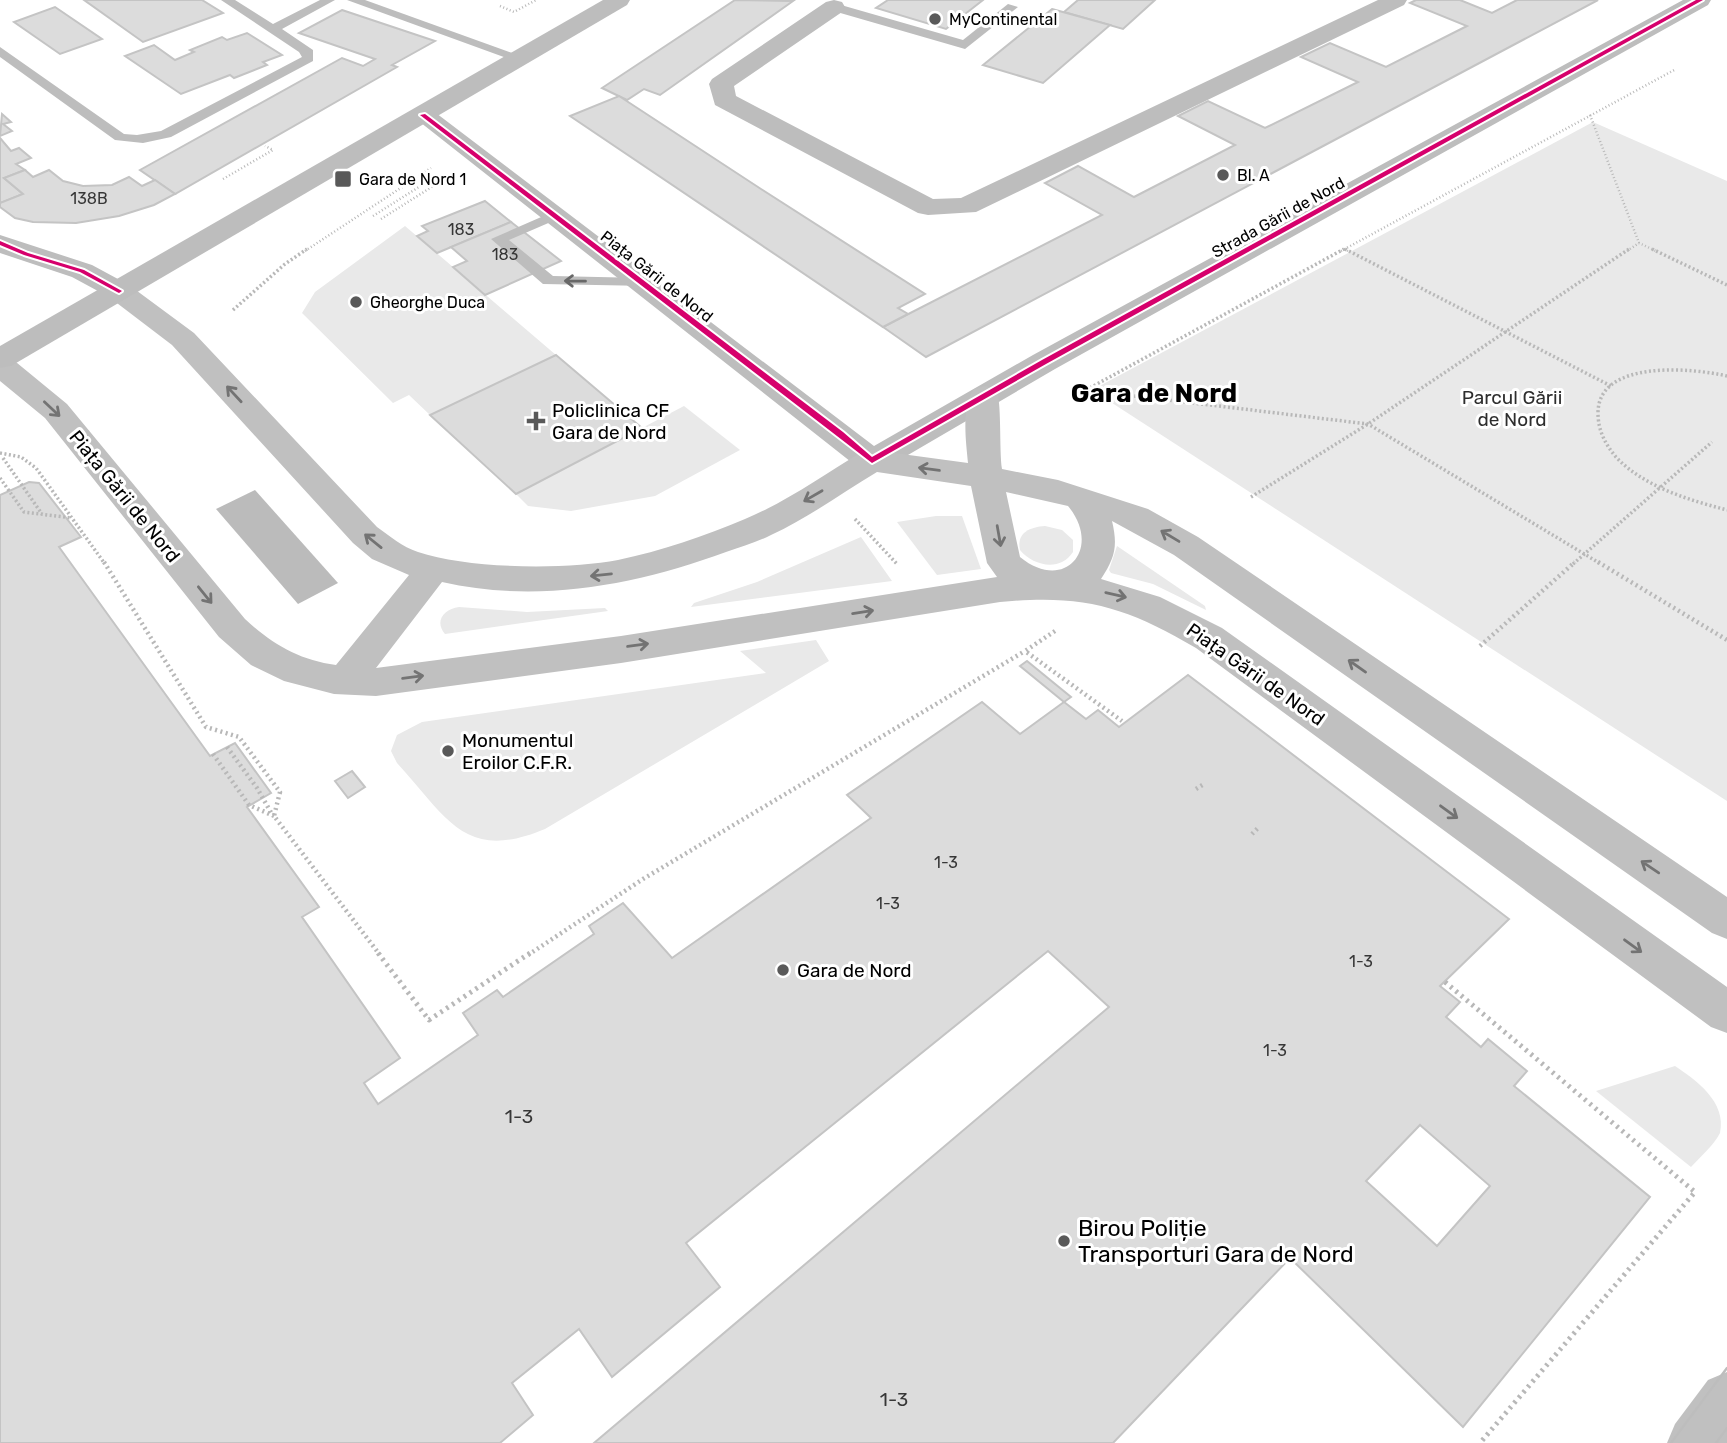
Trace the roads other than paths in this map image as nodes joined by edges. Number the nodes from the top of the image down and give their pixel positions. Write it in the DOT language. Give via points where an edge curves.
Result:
graph roads {
  1 [pos="227,0"];
  2 [pos="329,0"];
  3 [pos="353,0"];
  4 [pos="1396,0"];
  5 [pos="1700,0"];
  6 [pos="617,1"];
  7 [pos="826,3"];
  8 [pos="1012,7"];
  9 [pos="273,29"];
  10 [pos="0,51"];
  11 [pos="520,58"];
  12 [pos="423,115"];
  13 [pos="555,215"];
  14 [pos="0,243"];
  15 [pos="643,283"];
  16 [pos="119,290"];
  17 [pos="0,359"];
  18 [pos="0,365"];
  19 [pos="985,396"];
  20 [pos="872,461"];
  21 [pos="988,477"];
  22 [pos="1079,498"];
  23 [pos="434,568"];
  24 [pos="1049,587"];
  25 [pos="345,681"];
  26 [pos="1727,920"];
  27 [pos="1727,1013"];
  28 [pos="1727,1399"];
  29 [pos="1695,1443"];
  1 -- 9 [label="lane"];
  2 -- 9 [label="lane"];
  3 -- 11 [label="lane"];
  4 -- 7 [label="street" via="966,206 928,207 724,100 721,84"];
  5 -- 19 [label="street, Strada Gării de Nord"];
  6 -- 11 [label="street"];
  7 -- 8 [label="lane" via="965,45"];
  9 -- 10 [label="lane" via="308,53 303,62 166,134 142,140 120,137"];
  11 -- 12 [label="street"];
  12 -- 13 [label="street, Piața Gării de Nord"];
  12 -- 16 [label="street"];
  13 -- 15 [label="street, Piața Gării de Nord"];
  15 -- 13 [label="lane, one-way" via="549,281 499,239"];
  14 -- 16 [label="street" via="82,271"];
  15 -- 20 [label="street, Piața Gării de Nord"];
  16 -- 17 [label="street"];
  23 -- 16 [label="main road, one-way" via="408,562 365,535 183,339"];
  18 -- 25 [label="main road, Piața Gării de Nord, one-way" via="56,411 251,647 296,671"];
  19 -- 20 [label="street, Strada Gării de Nord"];
  19 -- 21 [label="main road" via="981,421"];
  21 -- 20 [label="main road, one-way"];
  20 -- 23 [label="main road, one-way" via="746,532 663,562 615,573 528,579"];
  21 -- 22 [label="main road"];
  21 -- 24 [label="main road, one-way" via="1004,563 1027,581"];
  22 -- 24 [label="main road" via="1095,518 1098,554 1093,567 1080,577"];
  26 -- 22 [label="main road, one-way" via="1186,546 1136,517"];
  23 -- 25 [label="main road"];
  25 -- 24 [label="main road, Piața Gării de Nord, one-way" via="418,677 979,593"];
  24 -- 27 [label="main road, Piața Gării de Nord, one-way" via="1123,596 1168,614 1209,638"];
  28 -- 29 [label="main road"];
}
